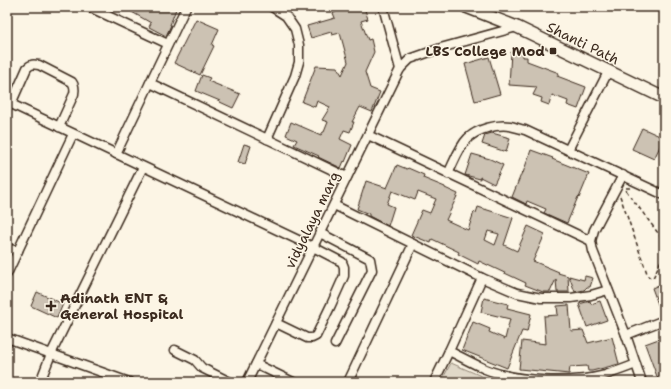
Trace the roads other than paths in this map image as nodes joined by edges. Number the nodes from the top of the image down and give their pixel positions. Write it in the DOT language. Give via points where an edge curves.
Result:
graph roads {
  1 [pos="89,7"];
  2 [pos="186,7"];
  3 [pos="272,7"];
  4 [pos="383,7"];
  5 [pos="466,7"];
  6 [pos="517,27"];
  7 [pos="168,44"];
  8 [pos="400,69"];
  9 [pos="608,72"];
  10 [pos="150,83"];
  11 [pos="664,98"];
  12 [pos="9,103"];
  13 [pos="59,127"];
  14 [pos="74,134"];
  15 [pos="368,135"];
  16 [pos="267,139"];
  17 [pos="568,150"];
  18 [pos="116,154"];
  19 [pos="143,167"];
  20 [pos="448,174"];
  21 [pos="623,175"];
  22 [pos="347,177"];
  23 [pos="664,195"];
  24 [pos="334,205"];
  25 [pos="320,233"];
  26 [pos="591,241"];
  27 [pos="412,244"];
  28 [pos="7,248"];
  29 [pos="313,248"];
  30 [pos="18,251"];
  31 [pos="7,274"];
  32 [pos="482,278"];
  33 [pos="608,290"];
  34 [pos="664,320"];
  35 [pos="276,323"];
  36 [pos="626,335"];
  37 [pos="7,338"];
  38 [pos="335,344"];
  39 [pos="175,350"];
  40 [pos="449,351"];
  41 [pos="51,354"];
  42 [pos="256,364"];
  43 [pos="636,364"];
  44 [pos="220,380"];
  45 [pos="40,382"];
  46 [pos="130,382"];
  47 [pos="230,382"];
  48 [pos="247,382"];
  49 [pos="293,382"];
  50 [pos="348,382"];
  51 [pos="434,382"];
  52 [pos="642,382"];
  1 -- 7 [label="street"];
  2 -- 7 [label="street"];
  3 -- 16 [label="street" via="286,16 295,29 299,45 299,62"];
  4 -- 8 [label="street"];
  5 -- 6 [label="main road, Shanti Path"];
  6 -- 8 [label="street" via="410,59"];
  6 -- 9 [label="main road, Shanti Path"];
  7 -- 10 [label="street"];
  8 -- 15 [label="street, vidyalaya marg"];
  9 -- 11 [label="main road, Shanti Path"];
  9 -- 17 [label="street"];
  10 -- 16 [label="street"];
  10 -- 18 [label="street"];
  12 -- 13 [label="street"];
  12 -- 13 [label="street" via="27,68 30,65 39,65 74,85 74,94"];
  13 -- 14 [label="street"];
  14 -- 18 [label="street"];
  14 -- 30 [label="street"];
  15 -- 20 [label="street"];
  15 -- 22 [label="street, vidyalaya marg"];
  16 -- 22 [label="street"];
  17 -- 20 [label="street" via="525,130 495,126 480,130 469,138"];
  17 -- 21 [label="street"];
  18 -- 19 [label="street"];
  19 -- 29 [label="street"];
  19 -- 41 [label="street"];
  20 -- 26 [label="street"];
  21 -- 23 [label="street"];
  21 -- 26 [label="street" via="594,230"];
  22 -- 24 [label="street, vidyalaya marg"];
  24 -- 25 [label="street, vidyalaya marg"];
  24 -- 27 [label="street"];
  25 -- 29 [label="street, vidyalaya marg"];
  25 -- 38 [label="street" via="370,259 372,264 372,270"];
  26 -- 33 [label="street"];
  27 -- 32 [label="street"];
  27 -- 50 [label="street"];
  28 -- 30 [label="street"];
  29 -- 35 [label="street, vidyalaya marg"];
  29 -- 35 [label="street" via="342,262 344,267 344,276 316,336 307,338"];
  30 -- 31 [label="street"];
  32 -- 33 [label="street" via="517,293 542,298 571,298"];
  32 -- 40 [label="street"];
  33 -- 36 [label="street"];
  34 -- 36 [label="street"];
  35 -- 42 [label="street, vidyalaya marg"];
  36 -- 43 [label="street"];
  37 -- 41 [label="street"];
  39 -- 44 [label="street" via="195,360"];
  40 -- 43 [label="street" via="485,369 507,376 531,379 582,379 604,375"];
  40 -- 51 [label="street"];
  41 -- 45 [label="street"];
  41 -- 46 [label="street"];
  42 -- 48 [label="street, vidyalaya marg"];
  42 -- 49 [label="street"];
  43 -- 52 [label="street"];
  44 -- 47 [label="street"];
}
